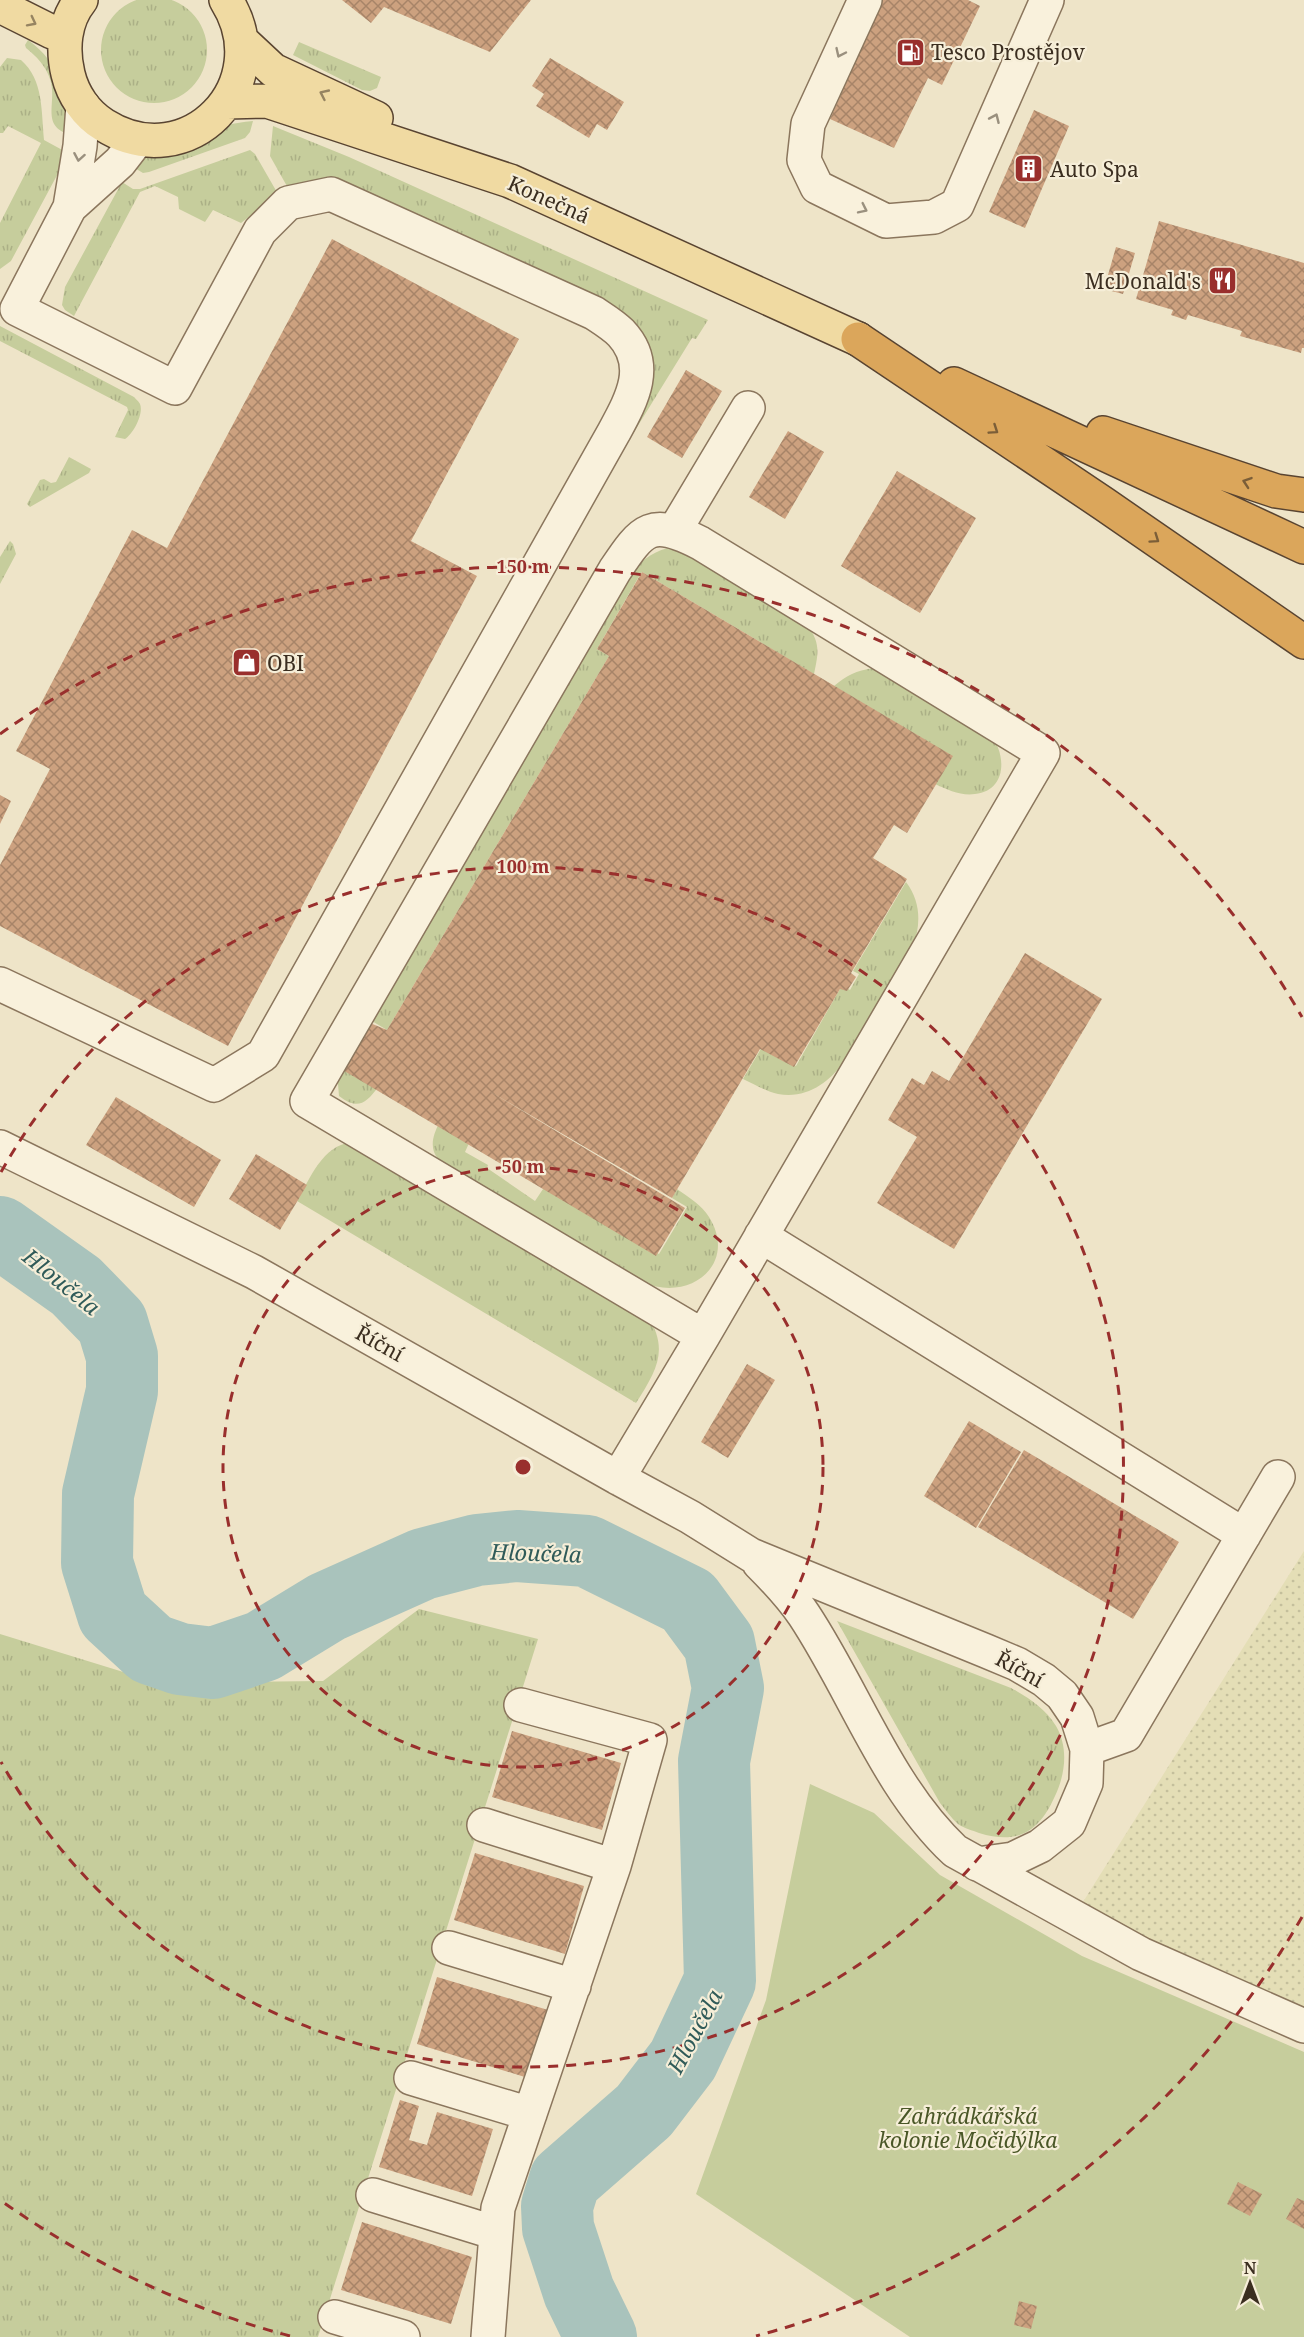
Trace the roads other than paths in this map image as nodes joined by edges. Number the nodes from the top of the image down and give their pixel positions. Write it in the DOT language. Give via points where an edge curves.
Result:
graph roads {
  1 [pos="81,0"];
  2 [pos="227,0"];
  3 [pos="865,0"];
  4 [pos="1047,0"];
  5 [pos="0,6"];
  6 [pos="65,36"];
  7 [pos="242,41"];
  8 [pos="227,102"];
  9 [pos="83,106"];
  10 [pos="137,140"];
  11 [pos="510,181"];
  12 [pos="70,207"];
  13 [pos="858,339"];
  14 [pos="948,381"];
  15 [pos="748,408"];
  16 [pos="1304,495"];
  17 [pos="675,530"];
  18 [pos="1304,547"];
  19 [pos="1304,642"];
  20 [pos="0,984"];
  21 [pos="0,1147"];
  22 [pos="761,1236"];
  23 [pos="703,1336"];
  24 [pos="1278,1477"];
  25 [pos="618,1478"];
  26 [pos="1244,1535"];
  27 [pos="751,1555"];
  28 [pos="521,1705"];
  29 [pos="1088,1749"];
  30 [pos="484,1825"];
  31 [pos="977,1864"];
  32 [pos="614,1866"];
  33 [pos="449,1948"];
  34 [pos="573,1986"];
  35 [pos="1304,2026"];
  36 [pos="411,2078"];
  37 [pos="530,2114"];
  38 [pos="373,2195"];
  39 [pos="496,2232"];
  40 [pos="335,2317"];
  41 [pos="403,2337"];
  42 [pos="488,2337"];
  1 -- 6 [label="main road"];
  2 -- 7 [label="main road"];
  3 -- 4 [label="street, one-way" via="808,124 804,160 817,187 886,220 933,217 957,205"];
  5 -- 6 [label="main road, one-way"];
  6 -- 9 [label="main road" via="64,60 70,85"];
  7 -- 8 [label="main road" via="237,83"];
  11 -- 7 [label="main road, one-way" via="273,70"];
  8 -- 10 [label="main road" via="210,121 188,134 163,140"];
  8 -- 11 [label="main road, Konečná" via="267,101"];
  9 -- 10 [label="main road" via="98,122"];
  9 -- 12 [label="street, one-way"];
  10 -- 12 [label="street" via="120,162"];
  11 -- 13 [label="main road, Konečná"];
  12 -- 20 [label="street" via="16,309 175,388 260,231 288,203 331,194 594,313 620,331 630,345 638,369 630,403 263,1055 214,1085"];
  13 -- 14 [label="highway"];
  13 -- 19 [label="highway, one-way"];
  16 -- 14 [label="highway, one-way" via="1276,491"];
  14 -- 18 [label="highway"];
  15 -- 17 [label="street"];
  17 -- 22 [label="street" via="1043,753"];
  17 -- 23 [label="street" via="646,531 625,555 307,1101"];
  21 -- 25 [label="street, Říční" via="254,1272"];
  22 -- 23 [label="street"];
  22 -- 26 [label="street"];
  23 -- 25 [label="street"];
  24 -- 26 [label="street"];
  25 -- 27 [label="street, Říční"];
  26 -- 29 [label="street" via="1126,1735"];
  27 -- 29 [label="street, Říční" via="1017,1664 1062,1695 1077,1717"];
  27 -- 31 [label="street, Říční" via="804,1615 874,1739 933,1830 955,1851"];
  28 -- 32 [label="street" via="650,1740"];
  29 -- 31 [label="street, Říční" via="1086,1783 1069,1823 1040,1846 1013,1859"];
  30 -- 32 [label="street"];
  31 -- 35 [label="street, Říční" via="1141,1954"];
  32 -- 34 [label="street"];
  33 -- 34 [label="street"];
  34 -- 37 [label="street"];
  36 -- 37 [label="street"];
  37 -- 39 [label="street" via="498,2208"];
  38 -- 39 [label="street"];
  39 -- 42 [label="street"];
  40 -- 41 [label="street"];
}
